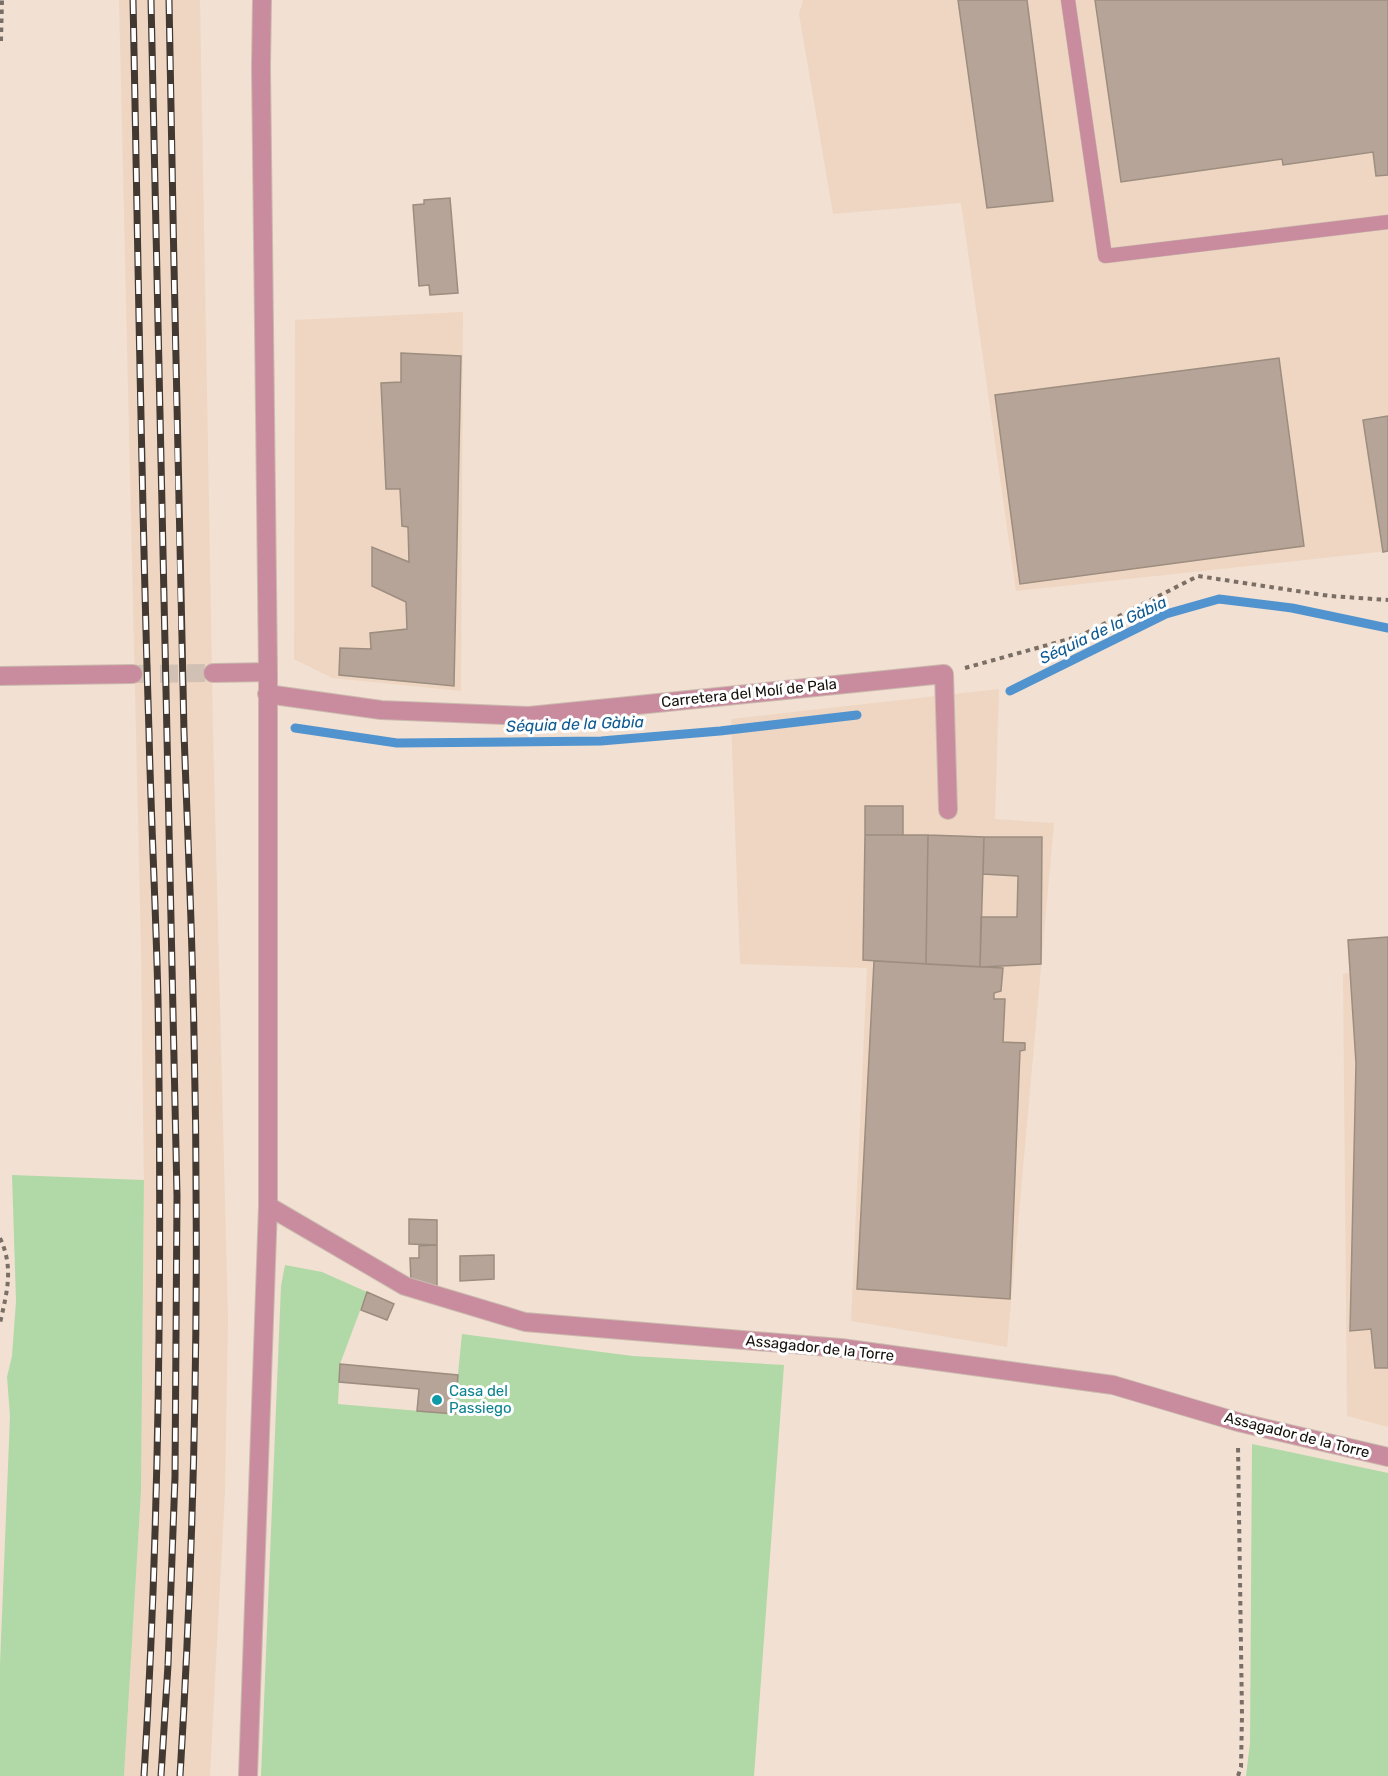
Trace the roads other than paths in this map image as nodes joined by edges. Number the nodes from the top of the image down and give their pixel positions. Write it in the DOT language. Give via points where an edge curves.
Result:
graph roads {
  1 [pos="262,0"];
  2 [pos="1068,0"];
  3 [pos="1388,222"];
  4 [pos="268,672"];
  5 [pos="213,673"];
  6 [pos="133,674"];
  7 [pos="0,676"];
  8 [pos="267,694"];
  9 [pos="948,810"];
  10 [pos="268,1206"];
  11 [pos="1388,1457"];
  12 [pos="248,1776"];
  1 -- 4 [label="street"];
  2 -- 3 [label="lane" via="1105,256"];
  4 -- 5 [label="street"];
  4 -- 8 [label="street"];
  6 -- 7 [label="street"];
  8 -- 9 [label="street, Carretera del Molí de Pala" via="381,710 529,716 944,674"];
  8 -- 10 [label="street"];
  10 -- 11 [label="street, Assagador de la Torre" via="405,1286 525,1322 841,1348 1113,1385 1238,1422"];
  10 -- 12 [label="street"];
}
